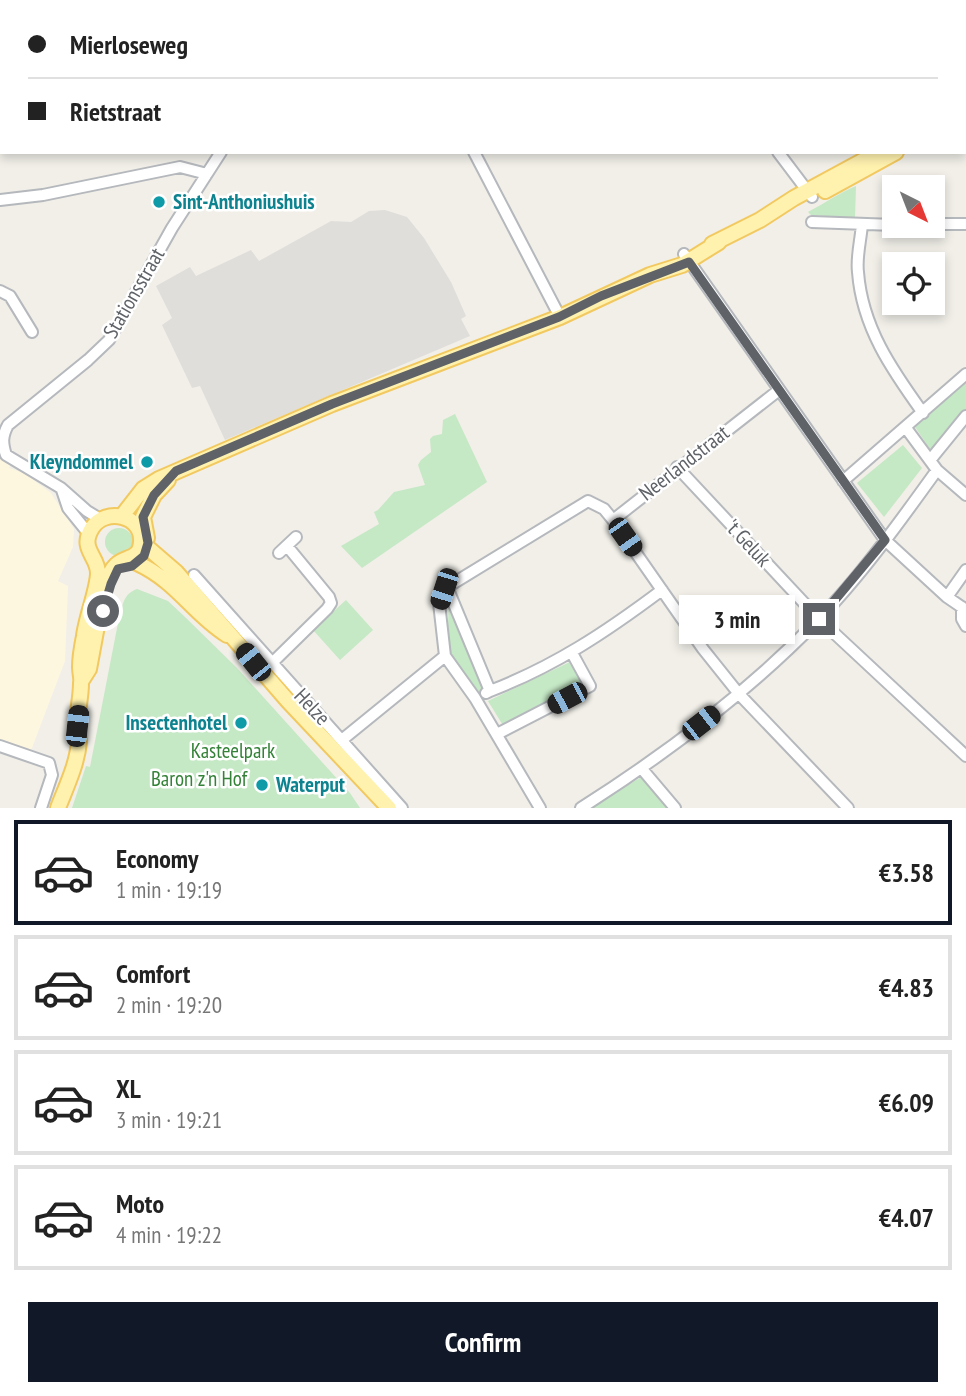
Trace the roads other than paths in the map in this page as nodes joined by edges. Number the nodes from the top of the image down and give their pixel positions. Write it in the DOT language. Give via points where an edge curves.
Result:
graph roads {
  1 [pos="220,154"];
  2 [pos="475,154"];
  3 [pos="779,154"];
  4 [pos="876,154"];
  5 [pos="892,154"];
  6 [pos="207,174"];
  7 [pos="809,194"];
  8 [pos="0,200"];
  9 [pos="812,222"];
  10 [pos="862,224"];
  11 [pos="945,224"];
  12 [pos="966,224"];
  13 [pos="882,225"];
  14 [pos="687,258"];
  15 [pos="0,291"];
  16 [pos="558,313"];
  17 [pos="32,332"];
  18 [pos="966,374"];
  19 [pos="779,390"];
  20 [pos="923,413"];
  21 [pos="966,416"];
  22 [pos="4,420"];
  23 [pos="906,428"];
  24 [pos="931,459"];
  25 [pos="677,467"];
  26 [pos="937,470"];
  27 [pos="176,471"];
  28 [pos="843,481"];
  29 [pos="61,488"];
  30 [pos="966,495"];
  31 [pos="131,517"];
  32 [pos="613,520"];
  33 [pos="94,528"];
  34 [pos="296,537"];
  35 [pos="885,540"];
  36 [pos="142,553"];
  37 [pos="116,569"];
  38 [pos="966,570"];
  39 [pos="194,575"];
  40 [pos="447,587"];
  41 [pos="662,590"];
  42 [pos="947,597"];
  43 [pos="964,609"];
  44 [pos="819,619"];
  45 [pos="966,626"];
  46 [pos="237,642"];
  47 [pos="572,653"];
  48 [pos="445,656"];
  49 [pos="272,663"];
  50 [pos="82,680"];
  51 [pos="490,691"];
  52 [pos="738,694"];
  53 [pos="475,698"];
  54 [pos="77,726"];
  55 [pos="497,734"];
  56 [pos="343,740"];
  57 [pos="0,746"];
  58 [pos="966,756"];
  59 [pos="348,767"];
  60 [pos="642,769"];
  61 [pos="41,808"];
  62 [pos="51,808"];
  63 [pos="58,808"];
  64 [pos="377,808"];
  65 [pos="389,808"];
  66 [pos="402,808"];
  67 [pos="540,808"];
  68 [pos="581,808"];
  69 [pos="676,808"];
  70 [pos="848,808"];
  1 -- 6 [label="street, Stationsstraat"];
  2 -- 16 [label="street"];
  3 -- 7 [label="street"];
  4 -- 7 [label="main road"];
  5 -- 7 [label="main road"];
  6 -- 8 [label="street" via="180,167"];
  6 -- 22 [label="street, Stationsstraat" via="108,340 88,360"];
  7 -- 14 [label="main road"];
  9 -- 10 [label="street"];
  10 -- 13 [label="street"];
  10 -- 20 [label="street" via="857,271 866,314 890,366"];
  11 -- 12 [label="street"];
  14 -- 16 [label="main road"];
  14 -- 19 [label="street"];
  15 -- 17 [label="street" via="9,296"];
  16 -- 27 [label="main road"];
  18 -- 20 [label="street"];
  19 -- 25 [label="street, Neerlandstraat"];
  19 -- 28 [label="street"];
  20 -- 23 [label="street"];
  21 -- 24 [label="street"];
  22 -- 29 [label="street, Stationsstraat" via="6,455"];
  23 -- 24 [label="street"];
  23 -- 28 [label="street"];
  24 -- 26 [label="street"];
  25 -- 32 [label="street, Neerlandstraat"];
  25 -- 44 [label="street, 't Geluk"];
  26 -- 30 [label="street"];
  26 -- 35 [label="street"];
  27 -- 31 [label="main road"];
  27 -- 31 [label="main road" via="143,489"];
  28 -- 35 [label="street"];
  29 -- 33 [label="street" via="66,501"];
  29 -- 33 [label="street" via="87,511"];
  31 -- 33 [label="main road"];
  31 -- 36 [label="main road"];
  32 -- 40 [label="street" via="588,501"];
  32 -- 41 [label="street"];
  33 -- 37 [label="main road" via="95,553"];
  33 -- 50 [label="main road" via="88,548 97,580 85,626"];
  34 -- 49 [label="street" via="283,549 331,603"];
  35 -- 42 [label="street"];
  35 -- 44 [label="street"];
  36 -- 37 [label="main road"];
  36 -- 46 [label="main road, Helze" via="209,624"];
  36 -- 46 [label="main road, Helze" via="178,576"];
  37 -- 50 [label="main road" via="101,597 89,669"];
  38 -- 42 [label="street"];
  39 -- 49 [label="street, Helze"];
  40 -- 48 [label="street" via="439,603"];
  40 -- 51 [label="street"];
  41 -- 47 [label="street"];
  41 -- 52 [label="street"];
  42 -- 43 [label="street"];
  43 -- 45 [label="street"];
  44 -- 52 [label="street"];
  44 -- 58 [label="street, 't Geluk"];
  46 -- 59 [label="main road, Helze"];
  47 -- 51 [label="street"];
  47 -- 55 [label="street" via="590,686"];
  48 -- 53 [label="street"];
  48 -- 56 [label="street"];
  49 -- 56 [label="street, Helze"];
  50 -- 54 [label="main road"];
  51 -- 53 [label="street"];
  52 -- 60 [label="street"];
  52 -- 70 [label="street"];
  53 -- 55 [label="street"];
  54 -- 62 [label="main road"];
  54 -- 63 [label="main road" via="79,741 72,772"];
  55 -- 67 [label="street"];
  56 -- 66 [label="street, Helze"];
  57 -- 61 [label="street" via="49,763 52,775"];
  59 -- 64 [label="main road, Helze"];
  59 -- 65 [label="main road, Helze"];
  60 -- 68 [label="street"];
  60 -- 69 [label="street"];
}
